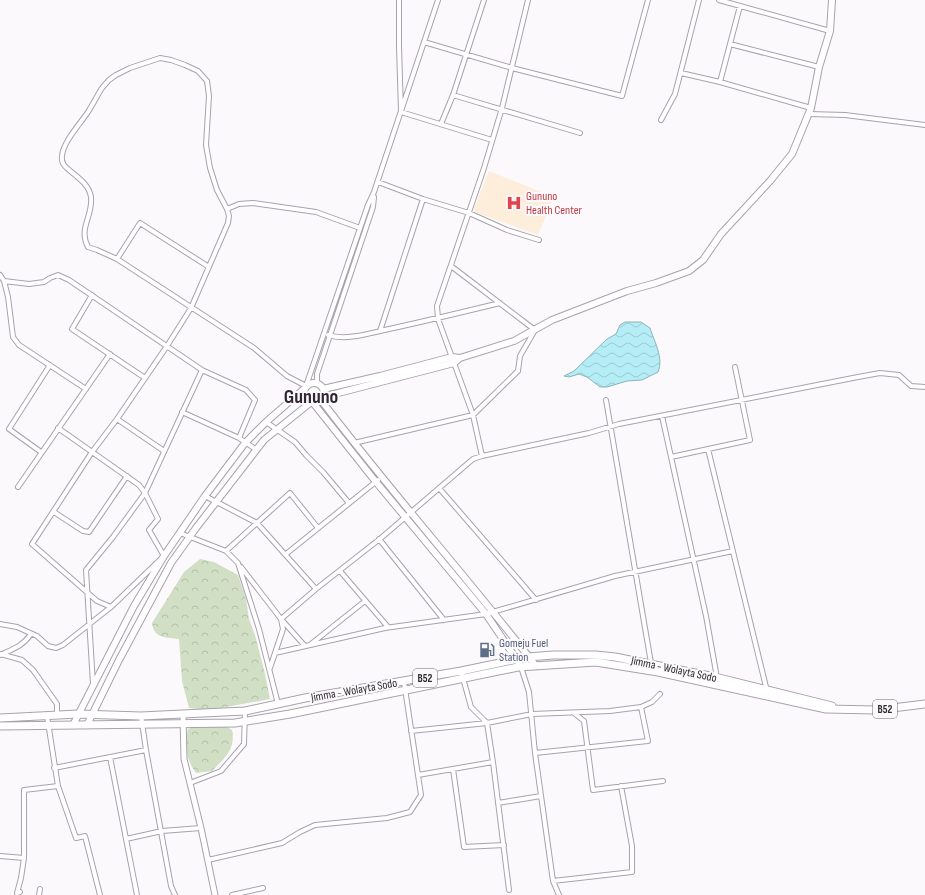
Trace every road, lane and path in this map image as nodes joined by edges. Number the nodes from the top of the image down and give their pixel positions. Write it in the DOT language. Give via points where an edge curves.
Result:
graph roads {
  1 [pos="399,0"];
  2 [pos="438,0"];
  3 [pos="484,0"];
  4 [pos="528,0"];
  5 [pos="648,0"];
  6 [pos="699,0"];
  7 [pos="719,0"];
  8 [pos="832,0"];
  9 [pos="733,2"];
  10 [pos="740,6"];
  11 [pos="830,31"];
  12 [pos="424,42"];
  13 [pos="730,44"];
  14 [pos="466,55"];
  15 [pos="819,67"];
  16 [pos="512,68"];
  17 [pos="681,73"];
  18 [pos="720,82"];
  19 [pos="453,95"];
  20 [pos="502,108"];
  21 [pos="810,111"];
  22 [pos="401,112"];
  23 [pos="661,120"];
  24 [pos="441,124"];
  25 [pos="925,125"];
  26 [pos="580,133"];
  27 [pos="492,140"];
  28 [pos="378,182"];
  29 [pos="374,192"];
  30 [pos="423,199"];
  31 [pos="227,209"];
  32 [pos="469,213"];
  33 [pos="360,228"];
  34 [pos="539,240"];
  35 [pos="117,259"];
  36 [pos="451,266"];
  37 [pos="209,267"];
  38 [pos="0,275"];
  39 [pos="4,281"];
  40 [pos="92,296"];
  41 [pos="500,303"];
  42 [pos="191,308"];
  43 [pos="438,319"];
  44 [pos="535,330"];
  45 [pos="380,331"];
  46 [pos="325,333"];
  47 [pos="330,335"];
  48 [pos="167,346"];
  49 [pos="110,354"];
  50 [pos="452,360"];
  51 [pos="429,363"];
  52 [pos="50,365"];
  53 [pos="735,367"];
  54 [pos="431,369"];
  55 [pos="202,370"];
  56 [pos="413,371"];
  57 [pos="145,378"];
  58 [pos="380,379"];
  59 [pos="317,384"];
  60 [pos="925,387"];
  61 [pos="305,388"];
  62 [pos="86,389"];
  63 [pos="323,389"];
  64 [pos="322,399"];
  65 [pos="743,399"];
  66 [pos="606,400"];
  67 [pos="312,403"];
  68 [pos="182,412"];
  69 [pos="473,415"];
  70 [pos="662,416"];
  71 [pos="117,419"];
  72 [pos="266,422"];
  73 [pos="610,427"];
  74 [pos="58,428"];
  75 [pos="277,430"];
  76 [pos="239,438"];
  77 [pos="245,443"];
  78 [pos="354,443"];
  79 [pos="708,449"];
  80 [pos="257,450"];
  81 [pos="164,451"];
  82 [pos="41,452"];
  83 [pos="92,452"];
  84 [pos="482,456"];
  85 [pos="671,457"];
  86 [pos="127,476"];
  87 [pos="381,476"];
  88 [pos="376,482"];
  89 [pos="18,487"];
  90 [pos="438,488"];
  91 [pos="145,493"];
  92 [pos="204,496"];
  93 [pos="216,502"];
  94 [pos="350,502"];
  95 [pos="54,512"];
  96 [pos="408,515"];
  97 [pos="257,522"];
  98 [pos="318,528"];
  99 [pos="180,533"];
  100 [pos="190,537"];
  101 [pos="379,540"];
  102 [pos="226,551"];
  103 [pos="733,551"];
  104 [pos="286,554"];
  105 [pos="164,556"];
  106 [pos="693,559"];
  107 [pos="238,563"];
  108 [pos="340,571"];
  109 [pos="636,571"];
  110 [pos="316,588"];
  111 [pos="87,593"];
  112 [pos="365,600"];
  113 [pos="536,600"];
  114 [pos="111,607"];
  115 [pos="493,612"];
  116 [pos="486,614"];
  117 [pos="281,619"];
  118 [pos="444,620"];
  119 [pos="0,624"];
  120 [pos="90,624"];
  121 [pos="388,627"];
  122 [pos="31,634"];
  123 [pos="307,645"];
  124 [pos="275,653"];
  125 [pos="0,655"];
  126 [pos="528,657"];
  127 [pos="516,660"];
  128 [pos="651,663"];
  129 [pos="536,666"];
  130 [pos="521,667"];
  131 [pos="269,669"];
  132 [pos="462,675"];
  133 [pos="715,677"];
  134 [pos="404,682"];
  135 [pos="93,684"];
  136 [pos="405,690"];
  137 [pos="768,693"];
  138 [pos="660,694"];
  139 [pos="925,704"];
  140 [pos="278,705"];
  141 [pos="641,707"];
  142 [pos="245,711"];
  143 [pos="574,713"];
  144 [pos="78,714"];
  145 [pos="91,714"];
  146 [pos="532,714"];
  147 [pos="58,715"];
  148 [pos="183,715"];
  149 [pos="47,716"];
  150 [pos="140,716"];
  151 [pos="0,718"];
  152 [pos="245,722"];
  153 [pos="487,723"];
  154 [pos="142,724"];
  155 [pos="183,724"];
  156 [pos="48,725"];
  157 [pos="73,725"];
  158 [pos="87,725"];
  159 [pos="0,726"];
  160 [pos="411,731"];
  161 [pos="587,748"];
  162 [pos="146,750"];
  163 [pos="535,753"];
  164 [pos="110,757"];
  165 [pos="493,762"];
  166 [pos="54,768"];
  167 [pos="453,769"];
  168 [pos="418,775"];
  169 [pos="663,781"];
  170 [pos="190,783"];
  171 [pos="58,786"];
  172 [pos="621,786"];
  173 [pos="541,796"];
  174 [pos="498,803"];
  175 [pos="201,828"];
  176 [pos="162,831"];
  177 [pos="126,839"];
  178 [pos="504,845"];
  179 [pos="0,856"];
  180 [pos="24,858"];
  181 [pos="208,860"];
  182 [pos="553,881"];
  183 [pos="263,888"];
  184 [pos="40,889"];
  185 [pos="508,890"];
  186 [pos="20,892"];
  187 [pos="39,895"];
  188 [pos="100,895"];
  189 [pos="137,895"];
  190 [pos="175,895"];
  191 [pos="215,895"];
  192 [pos="232,895"];
  193 [pos="559,895"];
  1 -- 22 [label="street"];
  2 -- 12 [label="street"];
  3 -- 14 [label="street"];
  4 -- 16 [label="street"];
  5 -- 16 [label="street" via="622,96"];
  6 -- 17 [label="street"];
  7 -- 9 [label="street"];
  8 -- 11 [label="main road"];
  9 -- 10 [label="street"];
  10 -- 11 [label="street"];
  10 -- 13 [label="street"];
  11 -- 15 [label="main road"];
  12 -- 14 [label="street"];
  12 -- 22 [label="street"];
  13 -- 15 [label="street"];
  13 -- 18 [label="street"];
  14 -- 16 [label="street"];
  14 -- 19 [label="street"];
  15 -- 21 [label="main road"];
  16 -- 20 [label="street"];
  17 -- 18 [label="street"];
  17 -- 23 [label="street" via="675,94"];
  18 -- 21 [label="street"];
  19 -- 20 [label="street"];
  19 -- 24 [label="street"];
  20 -- 26 [label="street"];
  20 -- 27 [label="street"];
  21 -- 25 [label="street"];
  21 -- 44 [label="main road" via="792,154 721,234 703,260 689,271 626,290 552,320"];
  22 -- 24 [label="street"];
  22 -- 28 [label="street"];
  24 -- 27 [label="street"];
  27 -- 32 [label="street"];
  28 -- 29 [label="street"];
  28 -- 30 [label="street"];
  29 -- 33 [label="street"];
  29 -- 47 [label="street" via="373,207"];
  30 -- 32 [label="street"];
  30 -- 45 [label="street"];
  31 -- 33 [label="street" via="239,204 253,203 316,212"];
  31 -- 35 [label="street" via="217,190 206,145 209,96 207,81 198,71 160,58 130,68 109,80 66,143 62,156 64,165 79,177 90,192 91,204 83,234 88,247"];
  31 -- 37 [label="street" via="228,223"];
  32 -- 34 [label="street" via="507,230"];
  32 -- 36 [label="street"];
  33 -- 46 [label="street"];
  35 -- 37 [label="street" via="140,224"];
  35 -- 42 [label="street"];
  36 -- 41 [label="street"];
  36 -- 43 [label="street" via="437,306"];
  37 -- 42 [label="street"];
  38 -- 39 [label="street"];
  39 -- 40 [label="street" via="29,284 44,282 58,276 69,280"];
  39 -- 52 [label="street" via="13,337 19,345"];
  40 -- 48 [label="street"];
  40 -- 49 [label="street" via="72,328"];
  41 -- 43 [label="street"];
  41 -- 44 [label="street"];
  42 -- 48 [label="street"];
  42 -- 61 [label="street" via="254,348"];
  43 -- 45 [label="street"];
  43 -- 50 [label="street"];
  44 -- 50 [label="main road" via="514,341"];
  44 -- 69 [label="street" via="520,356 518,371"];
  45 -- 47 [label="street" via="338,338"];
  46 -- 47 [label="street"];
  46 -- 61 [label="street"];
  47 -- 59 [label="street" via="317,374"];
  48 -- 55 [label="street"];
  48 -- 57 [label="street"];
  49 -- 57 [label="street"];
  49 -- 62 [label="street"];
  50 -- 51 [label="main road"];
  50 -- 54 [label="main road"];
  50 -- 69 [label="street"];
  51 -- 54 [label="main road"];
  51 -- 56 [label="main road"];
  52 -- 62 [label="street"];
  52 -- 82 [label="street" via="9,429"];
  53 -- 65 [label="street"];
  54 -- 56 [label="main road"];
  55 -- 68 [label="street"];
  55 -- 76 [label="street" via="246,390 255,400"];
  56 -- 58 [label="main road"];
  57 -- 71 [label="street"];
  58 -- 63 [label="main road"];
  58 -- 64 [label="main road"];
  59 -- 61 [label="main road" via="310,384"];
  59 -- 63 [label="main road"];
  60 -- 65 [label="street" via="911,386 900,374 880,373"];
  61 -- 67 [label="main road" via="304,397"];
  61 -- 72 [label="main road"];
  62 -- 74 [label="street"];
  63 -- 64 [label="main road"];
  64 -- 67 [label="main road"];
  64 -- 78 [label="main road"];
  65 -- 70 [label="street"];
  65 -- 79 [label="street" via="750,440"];
  66 -- 73 [label="street"];
  67 -- 75 [label="main road"];
  67 -- 88 [label="main road"];
  68 -- 76 [label="street"];
  68 -- 81 [label="street"];
  69 -- 78 [label="street"];
  69 -- 84 [label="street"];
  70 -- 73 [label="street"];
  70 -- 85 [label="street"];
  71 -- 81 [label="street"];
  71 -- 83 [label="street"];
  72 -- 75 [label="street"];
  72 -- 77 [label="main road"];
  73 -- 84 [label="street"];
  73 -- 109 [label="street"];
  74 -- 82 [label="street"];
  74 -- 83 [label="street"];
  75 -- 80 [label="main road" via="264,440"];
  75 -- 94 [label="street" via="295,442"];
  76 -- 77 [label="street"];
  77 -- 80 [label="street"];
  77 -- 92 [label="main road"];
  78 -- 87 [label="main road"];
  79 -- 85 [label="street"];
  79 -- 103 [label="street"];
  80 -- 93 [label="main road"];
  81 -- 91 [label="street"];
  82 -- 89 [label="street"];
  83 -- 86 [label="street"];
  83 -- 95 [label="street"];
  84 -- 90 [label="street" via="473,459"];
  85 -- 106 [label="street"];
  86 -- 91 [label="street"];
  86 -- 95 [label="street" via="89,532 83,531"];
  87 -- 88 [label="street"];
  87 -- 96 [label="main road"];
  88 -- 94 [label="street"];
  88 -- 96 [label="main road"];
  90 -- 96 [label="street"];
  90 -- 113 [label="street"];
  91 -- 105 [label="street" via="158,519 149,530"];
  91 -- 111 [label="street" via="86,570"];
  92 -- 93 [label="street"];
  92 -- 99 [label="main road"];
  93 -- 97 [label="street"];
  93 -- 100 [label="main road"];
  94 -- 98 [label="street"];
  95 -- 111 [label="street" via="32,544"];
  96 -- 101 [label="street"];
  96 -- 115 [label="main road"];
  96 -- 116 [label="main road"];
  97 -- 98 [label="street" via="290,493"];
  97 -- 102 [label="street"];
  97 -- 104 [label="street"];
  98 -- 104 [label="street"];
  99 -- 100 [label="street"];
  99 -- 105 [label="main road"];
  100 -- 102 [label="street"];
  100 -- 145 [label="main road" via="172,563"];
  101 -- 108 [label="street"];
  101 -- 118 [label="street"];
  102 -- 107 [label="street"];
  103 -- 106 [label="street"];
  103 -- 137 [label="street"];
  104 -- 110 [label="street"];
  105 -- 114 [label="street"];
  105 -- 135 [label="main road"];
  106 -- 109 [label="street"];
  106 -- 133 [label="street"];
  107 -- 117 [label="street"];
  107 -- 131 [label="street"];
  108 -- 110 [label="street"];
  108 -- 112 [label="street"];
  109 -- 113 [label="street"];
  109 -- 128 [label="street"];
  110 -- 117 [label="street"];
  111 -- 114 [label="street"];
  111 -- 120 [label="street"];
  112 -- 121 [label="street"];
  112 -- 123 [label="street"];
  113 -- 115 [label="street"];
  114 -- 120 [label="street"];
  115 -- 116 [label="street"];
  115 -- 126 [label="main road"];
  116 -- 118 [label="street"];
  116 -- 127 [label="main road"];
  117 -- 123 [label="street"];
  117 -- 124 [label="street" via="283,629"];
  118 -- 121 [label="street"];
  119 -- 122 [label="street" via="17,627"];
  120 -- 122 [label="street" via="56,648 48,646"];
  120 -- 135 [label="street"];
  121 -- 123 [label="street"];
  122 -- 125 [label="street" via="22,645"];
  123 -- 124 [label="street"];
  124 -- 131 [label="street"];
  125 -- 147 [label="street" via="22,660 33,670 57,704"];
  126 -- 127 [label="highway, Jimma - Wolayta Sodo / B52"];
  126 -- 128 [label="highway, Jimma - Wolayta Sodo / B52" via="596,655"];
  126 -- 129 [label="main road"];
  127 -- 130 [label="main road"];
  127 -- 132 [label="highway, Jimma - Wolayta Sodo / B52"];
  128 -- 133 [label="highway, Jimma - Wolayta Sodo / B52"];
  129 -- 130 [label="highway, Jimma - Wolayta Sodo / B52"];
  129 -- 137 [label="highway, Jimma - Wolayta Sodo / B52" via="596,662"];
  130 -- 132 [label="highway, Jimma - Wolayta Sodo / B52"];
  130 -- 146 [label="street" via="529,692"];
  131 -- 140 [label="street"];
  132 -- 134 [label="highway, Jimma - Wolayta Sodo / B52"];
  132 -- 136 [label="highway, Jimma - Wolayta Sodo / B52"];
  132 -- 153 [label="street" via="471,707"];
  133 -- 137 [label="highway, Jimma - Wolayta Sodo / B52"];
  134 -- 136 [label="street"];
  134 -- 140 [label="highway, Jimma - Wolayta Sodo / B52" via="305,698"];
  135 -- 144 [label="main road"];
  136 -- 152 [label="highway, Jimma - Wolayta Sodo / B52"];
  136 -- 160 [label="street"];
  137 -- 139 [label="highway, Jimma - Wolayta Sodo / B52" via="826,709 876,710"];
  138 -- 141 [label="street" via="652,702"];
  140 -- 142 [label="highway, Jimma - Wolayta Sodo / B52"];
  141 -- 143 [label="street"];
  141 -- 161 [label="street" via="648,741"];
  142 -- 148 [label="highway, Jimma - Wolayta Sodo / B52"];
  142 -- 152 [label="street"];
  143 -- 146 [label="street"];
  143 -- 161 [label="street" via="584,721"];
  144 -- 145 [label="highway, Jimma - Wolayta Sodo / B52"];
  144 -- 147 [label="highway, Jimma - Wolayta Sodo / B52"];
  144 -- 157 [label="main road"];
  145 -- 150 [label="highway, Jimma - Wolayta Sodo / B52"];
  145 -- 158 [label="main road"];
  146 -- 153 [label="street"];
  146 -- 163 [label="street"];
  147 -- 149 [label="highway, Jimma - Wolayta Sodo / B52"];
  148 -- 150 [label="highway, Jimma - Wolayta Sodo / B52"];
  148 -- 155 [label="street"];
  149 -- 151 [label="highway, Jimma - Wolayta Sodo / B52"];
  149 -- 156 [label="street"];
  150 -- 154 [label="street"];
  152 -- 155 [label="highway, Jimma - Wolayta Sodo / B52"];
  152 -- 170 [label="street" via="244,744 221,771"];
  153 -- 160 [label="street"];
  153 -- 165 [label="street"];
  154 -- 155 [label="highway, Jimma - Wolayta Sodo / B52"];
  154 -- 158 [label="highway, Jimma - Wolayta Sodo / B52"];
  154 -- 162 [label="street"];
  155 -- 170 [label="street" via="184,759"];
  156 -- 157 [label="highway, Jimma - Wolayta Sodo / B52"];
  156 -- 159 [label="highway, Jimma - Wolayta Sodo / B52"];
  156 -- 166 [label="street"];
  157 -- 158 [label="highway, Jimma - Wolayta Sodo / B52"];
  160 -- 168 [label="street"];
  161 -- 163 [label="street"];
  161 -- 172 [label="street" via="593,790"];
  162 -- 164 [label="street"];
  162 -- 176 [label="street"];
  163 -- 173 [label="street"];
  164 -- 166 [label="street"];
  164 -- 177 [label="street"];
  165 -- 167 [label="street"];
  165 -- 174 [label="street"];
  166 -- 171 [label="street"];
  167 -- 168 [label="street"];
  167 -- 178 [label="street" via="464,847"];
  168 -- 181 [label="street" via="421,795 410,812 387,818 315,825 282,843"];
  169 -- 172 [label="street"];
  170 -- 175 [label="street"];
  171 -- 180 [label="street" via="24,790"];
  171 -- 188 [label="street" via="76,838 85,836"];
  172 -- 182 [label="street" via="632,846 632,872"];
  173 -- 174 [label="street"];
  173 -- 182 [label="street"];
  174 -- 178 [label="street"];
  175 -- 176 [label="street"];
  175 -- 181 [label="street"];
  176 -- 177 [label="street"];
  176 -- 190 [label="street" via="171,886"];
  177 -- 189 [label="street"];
  178 -- 185 [label="street"];
  179 -- 180 [label="street"];
  180 -- 186 [label="street" via="17,893"];
  181 -- 191 [label="street"];
  182 -- 193 [label="street"];
  183 -- 192 [label="street"];
  184 -- 187 [label="street"];
}
